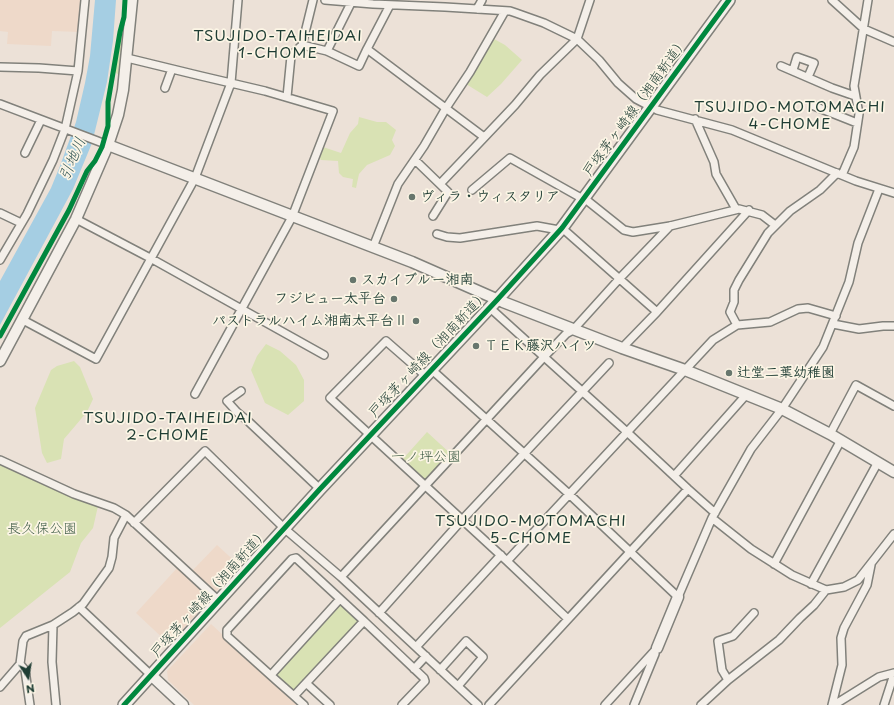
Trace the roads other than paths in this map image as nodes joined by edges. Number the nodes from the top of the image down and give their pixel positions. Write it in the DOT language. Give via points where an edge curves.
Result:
graph roads {
  1 [pos="85,0"];
  2 [pos="132,0"];
  3 [pos="238,0"];
  4 [pos="313,0"];
  5 [pos="325,0"];
  6 [pos="482,0"];
  7 [pos="590,0"];
  8 [pos="728,0"];
  9 [pos="832,0"];
  10 [pos="868,0"];
  11 [pos="373,2"];
  12 [pos="351,3"];
  13 [pos="429,3"];
  14 [pos="390,5"];
  15 [pos="477,9"];
  16 [pos="505,11"];
  17 [pos="864,29"];
  18 [pos="577,39"];
  19 [pos="894,42"];
  20 [pos="302,46"];
  21 [pos="367,49"];
  22 [pos="327,51"];
  23 [pos="127,58"];
  24 [pos="782,66"];
  25 [pos="0,67"];
  26 [pos="172,69"];
  27 [pos="793,70"];
  28 [pos="78,71"];
  29 [pos="808,77"];
  30 [pos="231,83"];
  31 [pos="165,88"];
  32 [pos="856,96"];
  33 [pos="287,97"];
  34 [pos="0,104"];
  35 [pos="651,106"];
  36 [pos="814,106"];
  37 [pos="446,108"];
  38 [pos="695,119"];
  39 [pos="41,120"];
  40 [pos="857,123"];
  41 [pos="65,129"];
  42 [pos="484,137"];
  43 [pos="108,145"];
  44 [pos="25,153"];
  45 [pos="415,160"];
  46 [pos="840,174"];
  47 [pos="195,178"];
  48 [pos="440,184"];
  49 [pos="879,189"];
  50 [pos="472,190"];
  51 [pos="894,193"];
  52 [pos="584,198"];
  53 [pos="736,209"];
  54 [pos="749,210"];
  55 [pos="0,213"];
  56 [pos="432,216"];
  57 [pos="292,217"];
  58 [pos="76,219"];
  59 [pos="21,223"];
  60 [pos="775,225"];
  61 [pos="670,226"];
  62 [pos="560,229"];
  63 [pos="437,234"];
  64 [pos="373,247"];
  65 [pos="152,258"];
  66 [pos="0,260"];
  67 [pos="620,278"];
  68 [pos="493,303"];
  69 [pos="242,308"];
  70 [pos="657,312"];
  71 [pos="836,316"];
  72 [pos="23,320"];
  73 [pos="833,324"];
  74 [pos="737,325"];
  75 [pos="894,326"];
  76 [pos="573,330"];
  77 [pos="622,348"];
  78 [pos="324,355"];
  79 [pos="544,357"];
  80 [pos="0,361"];
  81 [pos="609,363"];
  82 [pos="684,370"];
  83 [pos="429,373"];
  84 [pos="240,391"];
  85 [pos="583,392"];
  86 [pos="195,394"];
  87 [pos="746,395"];
  88 [pos="894,406"];
  89 [pos="782,409"];
  90 [pos="486,419"];
  91 [pos="627,432"];
  92 [pos="830,434"];
  93 [pos="370,435"];
  94 [pos="841,440"];
  95 [pos="525,454"];
  96 [pos="0,460"];
  97 [pos="878,462"];
  98 [pos="894,472"];
  99 [pos="674,476"];
  100 [pos="425,486"];
  101 [pos="320,489"];
  102 [pos="688,489"];
  103 [pos="569,494"];
  104 [pos="126,515"];
  105 [pos="714,515"];
  106 [pos="462,520"];
  107 [pos="134,523"];
  108 [pos="285,529"];
  109 [pos="894,534"];
  110 [pos="630,552"];
  111 [pos="501,555"];
  112 [pos="508,561"];
  113 [pos="871,563"];
  114 [pos="774,564"];
  115 [pos="341,577"];
  116 [pos="811,584"];
  117 [pos="826,590"];
  118 [pos="678,597"];
  119 [pos="340,599"];
  120 [pos="218,600"];
  121 [pos="79,607"];
  122 [pos="379,613"];
  123 [pos="754,613"];
  124 [pos="568,619"];
  125 [pos="364,621"];
  126 [pos="53,625"];
  127 [pos="416,647"];
  128 [pos="657,648"];
  129 [pos="426,656"];
  130 [pos="20,664"];
  131 [pos="414,669"];
  132 [pos="440,670"];
  133 [pos="894,673"];
  134 [pos="271,675"];
  135 [pos="152,676"];
  136 [pos="728,680"];
  137 [pos="306,683"];
  138 [pos="458,686"];
  139 [pos="0,687"];
  140 [pos="294,696"];
  141 [pos="30,705"];
  142 [pos="56,705"];
  143 [pos="124,705"];
  144 [pos="183,705"];
  145 [pos="304,705"];
  146 [pos="330,705"];
  147 [pos="402,705"];
  148 [pos="478,705"];
  149 [pos="489,705"];
  150 [pos="605,705"];
  151 [pos="634,705"];
  152 [pos="701,705"];
  153 [pos="833,705"];
  154 [pos="884,705"];
  1 -- 28 [label="street"];
  2 -- 23 [label="street"];
  3 -- 30 [label="street"];
  4 -- 20 [label="street"];
  5 -- 12 [label="street"];
  6 -- 15 [label="street"];
  7 -- 18 [label="street"];
  8 -- 35 [label="main road, 戸塚茅ヶ崎線（湘南新道）"];
  9 -- 17 [label="street"];
  10 -- 17 [label="street"];
  11 -- 12 [label="street"];
  11 -- 14 [label="street"];
  12 -- 22 [label="street"];
  13 -- 14 [label="street"];
  13 -- 15 [label="street"];
  14 -- 21 [label="street"];
  15 -- 16 [label="street"];
  16 -- 18 [label="street" via="544,23"];
  16 -- 37 [label="street"];
  17 -- 19 [label="street"];
  17 -- 32 [label="street" via="854,86"];
  18 -- 35 [label="street" via="618,83 636,99"];
  18 -- 42 [label="street" via="540,75"];
  20 -- 22 [label="street"];
  20 -- 33 [label="street" via="291,56"];
  21 -- 22 [label="street" via="359,66"];
  21 -- 37 [label="street"];
  23 -- 26 [label="street"];
  23 -- 43 [label="street" via="120,105"];
  24 -- 27 [label="street"];
  25 -- 28 [label="street"];
  26 -- 30 [label="street"];
  26 -- 31 [label="street"];
  27 -- 29 [label="street"];
  27 -- 29 [label="street" via="797,57 814,63"];
  28 -- 41 [label="street"];
  29 -- 32 [label="street"];
  30 -- 33 [label="street"];
  30 -- 47 [label="street"];
  32 -- 40 [label="street"];
  33 -- 57 [label="street" via="333,111"];
  34 -- 39 [label="street"];
  35 -- 38 [label="street" via="657,110"];
  35 -- 52 [label="main road, 戸塚茅ヶ崎線（湘南新道）"];
  36 -- 40 [label="street"];
  37 -- 42 [label="street"];
  37 -- 45 [label="street"];
  38 -- 46 [label="street" via="732,130"];
  38 -- 53 [label="street" via="714,162 716,174"];
  39 -- 41 [label="street"];
  39 -- 44 [label="street"];
  40 -- 46 [label="street" via="854,147"];
  41 -- 43 [label="street"];
  41 -- 59 [label="street" via="53,160"];
  42 -- 48 [label="street"];
  43 -- 47 [label="street"];
  43 -- 58 [label="street"];
  45 -- 48 [label="street"];
  45 -- 64 [label="street" via="398,184"];
  46 -- 49 [label="street"];
  46 -- 60 [label="street"];
  47 -- 57 [label="street"];
  47 -- 65 [label="street"];
  48 -- 56 [label="street" via="448,192"];
  49 -- 51 [label="street"];
  49 -- 71 [label="street" via="858,243 849,282"];
  50 -- 52 [label="street" via="510,158"];
  52 -- 61 [label="street" via="624,230 633,232"];
  52 -- 62 [label="main road, 戸塚茅ヶ崎線（湘南新道）"];
  53 -- 54 [label="street"];
  53 -- 61 [label="street"];
  54 -- 60 [label="street" via="762,215"];
  54 -- 70 [label="street"];
  55 -- 59 [label="street"];
  57 -- 64 [label="street"];
  57 -- 69 [label="street"];
  58 -- 65 [label="street"];
  58 -- 72 [label="street"];
  59 -- 66 [label="street"];
  60 -- 74 [label="street" via="734,290 734,302 730,312"];
  61 -- 67 [label="street"];
  62 -- 63 [label="street" via="537,226 460,238"];
  62 -- 67 [label="street"];
  62 -- 68 [label="main road, 戸塚茅ヶ崎線（湘南新道）"];
  64 -- 68 [label="street"];
  65 -- 69 [label="street"];
  65 -- 72 [label="street" via="96,359"];
  67 -- 70 [label="street"];
  67 -- 76 [label="street"];
  68 -- 76 [label="street"];
  68 -- 79 [label="street"];
  68 -- 83 [label="main road, 戸塚茅ヶ崎線（湘南新道）"];
  69 -- 78 [label="street"];
  69 -- 86 [label="street"];
  70 -- 77 [label="street"];
  71 -- 73 [label="street"];
  71 -- 74 [label="street" via="808,308 798,309 770,322"];
  72 -- 80 [label="street"];
  73 -- 75 [label="street" via="859,329"];
  73 -- 89 [label="street" via="823,348"];
  74 -- 82 [label="street" via="713,340"];
  76 -- 77 [label="street"];
  76 -- 79 [label="street"];
  77 -- 82 [label="street"];
  79 -- 85 [label="street"];
  79 -- 90 [label="street"];
  81 -- 85 [label="street"];
  82 -- 87 [label="street"];
  82 -- 91 [label="street"];
  83 -- 90 [label="street"];
  83 -- 93 [label="main road, 戸塚茅ヶ崎線（湘南新道）"];
  83 -- 93 [label="street" via="386,341 330,398"];
  84 -- 101 [label="street" via="227,401"];
  85 -- 91 [label="street"];
  85 -- 95 [label="street"];
  87 -- 89 [label="street"];
  87 -- 99 [label="street"];
  88 -- 92 [label="street" via="856,385"];
  89 -- 92 [label="street"];
  89 -- 105 [label="street" via="751,449"];
  90 -- 95 [label="street"];
  90 -- 100 [label="street"];
  91 -- 99 [label="street"];
  91 -- 103 [label="street"];
  92 -- 94 [label="street"];
  93 -- 100 [label="street"];
  93 -- 101 [label="main road, 戸塚茅ヶ崎線（湘南新道）"];
  94 -- 97 [label="street"];
  94 -- 114 [label="street"];
  95 -- 103 [label="street"];
  95 -- 106 [label="street"];
  96 -- 104 [label="street"];
  97 -- 98 [label="street"];
  97 -- 116 [label="street"];
  99 -- 102 [label="street"];
  100 -- 106 [label="street"];
  100 -- 115 [label="street"];
  101 -- 108 [label="main road, 戸塚茅ヶ崎線（湘南新道）"];
  102 -- 105 [label="street"];
  102 -- 110 [label="street"];
  103 -- 110 [label="street"];
  103 -- 112 [label="street"];
  104 -- 107 [label="street"];
  104 -- 121 [label="street" via="114,538 109,568"];
  105 -- 114 [label="street" via="751,549"];
  105 -- 118 [label="street"];
  106 -- 111 [label="street"];
  106 -- 122 [label="street"];
  107 -- 108 [label="street" via="205,451"];
  107 -- 120 [label="street"];
  108 -- 115 [label="street"];
  108 -- 120 [label="main road, 戸塚茅ヶ崎線（湘南新道）"];
  109 -- 113 [label="street"];
  110 -- 118 [label="street"];
  110 -- 124 [label="street"];
  111 -- 112 [label="street"];
  111 -- 127 [label="street"];
  112 -- 124 [label="street"];
  113 -- 117 [label="street" via="858,580 844,587"];
  113 -- 153 [label="street" via="868,585 841,638 842,665"];
  114 -- 116 [label="street"];
  115 -- 122 [label="street"];
  116 -- 117 [label="street"];
  117 -- 136 [label="street" via="779,640"];
  118 -- 128 [label="street"];
  119 -- 125 [label="street"];
  119 -- 134 [label="street"];
  119 -- 134 [label="street" via="296,558 292,559 227,630 227,636"];
  120 -- 135 [label="main road, 戸塚茅ヶ崎線（湘南新道）"];
  121 -- 126 [label="street"];
  121 -- 135 [label="street"];
  122 -- 127 [label="street"];
  123 -- 136 [label="street" via="733,636 718,641 722,670"];
  124 -- 149 [label="street"];
  125 -- 131 [label="street"];
  125 -- 137 [label="street"];
  126 -- 130 [label="street" via="26,636"];
  126 -- 142 [label="street" via="51,654"];
  127 -- 129 [label="street"];
  128 -- 150 [label="street"];
  128 -- 151 [label="street"];
  129 -- 131 [label="street"];
  129 -- 132 [label="street"];
  130 -- 139 [label="street"];
  130 -- 141 [label="street" via="25,670"];
  131 -- 147 [label="street" via="425,681"];
  132 -- 138 [label="street"];
  132 -- 138 [label="street" via="466,641 483,657"];
  133 -- 153 [label="street" via="879,677"];
  133 -- 154 [label="street"];
  134 -- 140 [label="street"];
  135 -- 143 [label="main road, 戸塚茅ヶ崎線（湘南新道）"];
  135 -- 144 [label="street"];
  136 -- 152 [label="street"];
  137 -- 140 [label="street"];
  137 -- 146 [label="street"];
  138 -- 148 [label="street"];
  140 -- 145 [label="street"];
}
